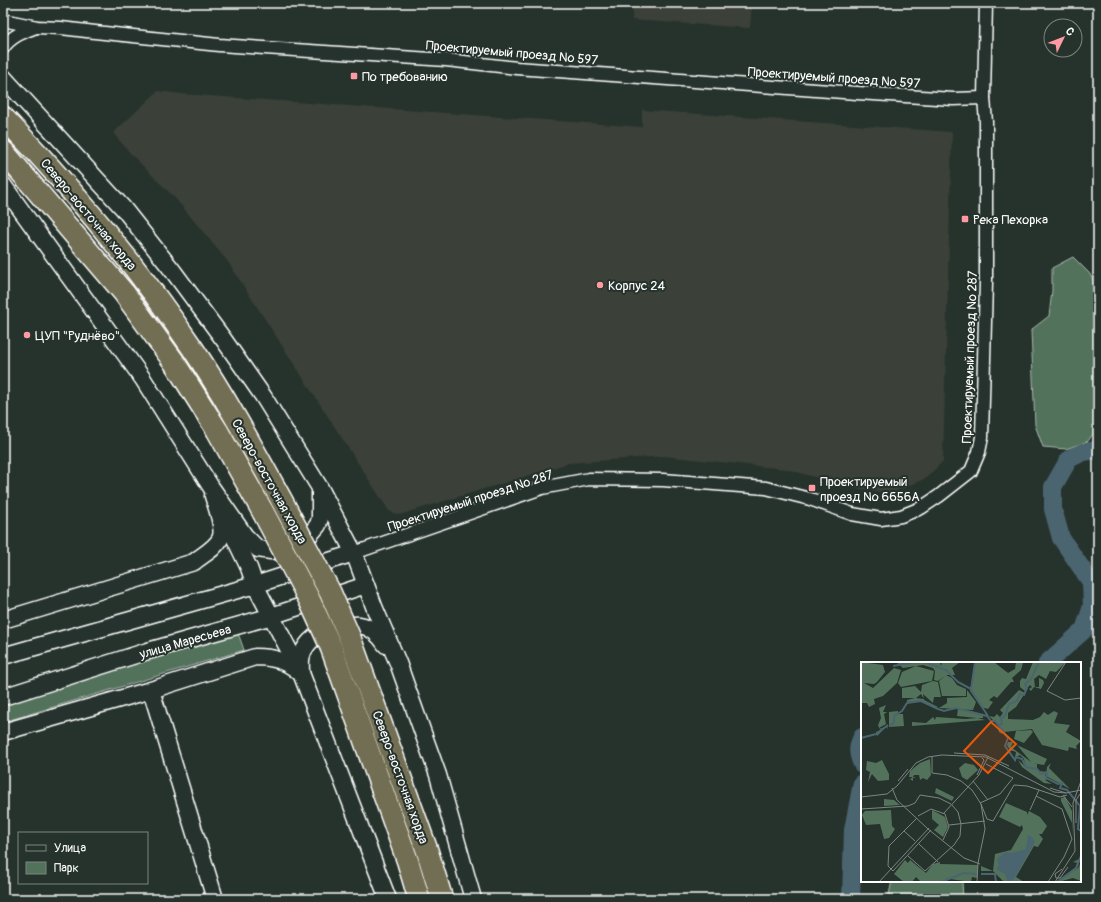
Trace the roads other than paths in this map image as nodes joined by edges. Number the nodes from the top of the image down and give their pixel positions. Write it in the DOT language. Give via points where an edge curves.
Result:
graph roads {
  1 [pos="986,3"];
  2 [pos="3,20"];
  3 [pos="37,27"];
  4 [pos="3,48"];
  5 [pos="3,68"];
  6 [pos="6,80"];
  7 [pos="984,98"];
  8 [pos="3,117"];
  9 [pos="3,151"];
  10 [pos="3,185"];
  11 [pos="211,487"];
  12 [pos="320,488"];
  13 [pos="354,553"];
  14 [pos="255,585"];
  15 [pos="366,585"];
  16 [pos="271,616"];
  17 [pos="3,620"];
  18 [pos="3,656"];
  19 [pos="398,663"];
  20 [pos="301,673"];
  21 [pos="151,690"];
  22 [pos="3,697"];
  23 [pos="3,732"];
  24 [pos="215,899"];
  25 [pos="388,899"];
  26 [pos="419,899"];
  27 [pos="442,899"];
  28 [pos="473,899"];
  1 -- 7 [label="street, Проектируемый проезд № 287"];
  2 -- 3 [label="street, Проектируемый проезд № 597"];
  3 -- 4 [label="street, Проектируемый проезд № 597" via="20,32"];
  3 -- 7 [label="street, Проектируемый проезд № 597" via="219,45 446,60 518,68 953,99"];
  5 -- 6 [label="street"];
  6 -- 12 [label="street" via="123,208 173,271 258,390"];
  7 -- 13 [label="street, Проектируемый проезд № 287" via="986,266 982,437 971,471 939,496 921,508 901,516 881,519 852,514 810,499 766,488 663,480 589,479 542,488"];
  8 -- 27 [label="highway, Северо-восточная хорда, bridge" via="75,194 142,276 194,349 234,414 330,592 350,638 428,850"];
  9 -- 26 [label="highway, Северо-восточная хорда, bridge" via="124,293 170,356 217,430 263,512 331,647"];
  10 -- 11 [label="street" via="143,379"];
  11 -- 12 [label="street" via="245,536 258,549 271,551 278,551 307,538 313,532 320,518"];
  11 -- 14 [label="street"];
  11 -- 17 [label="street" via="221,528 220,538 210,550 194,562"];
  12 -- 13 [label="street"];
  13 -- 14 [label="street"];
  13 -- 15 [label="street"];
  14 -- 16 [label="street"];
  14 -- 18 [label="street"];
  15 -- 16 [label="street, улица Маресьева"];
  15 -- 19 [label="street"];
  16 -- 20 [label="street"];
  16 -- 22 [label="street, улица Маресьева" via="148,651"];
  19 -- 20 [label="street" via="382,639 370,628 350,624 315,637 302,654"];
  19 -- 28 [label="street" via="438,775"];
  20 -- 21 [label="street" via="285,661 255,657"];
  20 -- 25 [label="street"];
  21 -- 23 [label="street"];
  21 -- 24 [label="street"];
}
